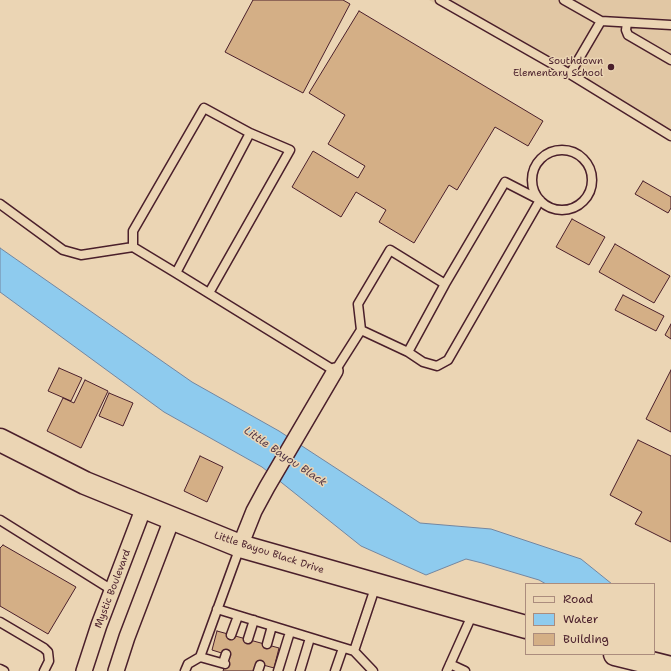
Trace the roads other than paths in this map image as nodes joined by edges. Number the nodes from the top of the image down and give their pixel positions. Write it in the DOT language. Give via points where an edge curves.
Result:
graph roads {
  1 [pos="440,0"];
  2 [pos="564,0"];
  3 [pos="600,21"];
  4 [pos="627,23"];
  5 [pos="671,25"];
  6 [pos="671,60"];
  7 [pos="570,74"];
  8 [pos="250,133"];
  9 [pos="671,136"];
  10 [pos="540,200"];
  11 [pos="0,204"];
  12 [pos="133,247"];
  13 [pos="176,273"];
  14 [pos="445,284"];
  15 [pos="209,293"];
  16 [pos="361,330"];
  17 [pos="408,352"];
  18 [pos="335,370"];
  19 [pos="0,440"];
  20 [pos="144,507"];
  21 [pos="172,519"];
  22 [pos="0,520"];
  23 [pos="240,546"];
  24 [pos="376,585"];
  25 [pos="112,590"];
  26 [pos="217,609"];
  27 [pos="473,612"];
  28 [pos="238,616"];
  29 [pos="254,620"];
  30 [pos="0,622"];
  31 [pos="272,626"];
  32 [pos="525,627"];
  33 [pos="290,632"];
  34 [pos="232,635"];
  35 [pos="310,638"];
  36 [pos="248,639"];
  37 [pos="267,644"];
  38 [pos="343,648"];
  39 [pos="354,651"];
  40 [pos="226,654"];
  41 [pos="619,655"];
  42 [pos="200,657"];
  43 [pos="449,668"];
  44 [pos="671,668"];
  45 [pos="0,669"];
  46 [pos="4,671"];
  47 [pos="44,671"];
  48 [pos="84,671"];
  49 [pos="116,671"];
  50 [pos="185,671"];
  51 [pos="278,671"];
  52 [pos="300,671"];
  53 [pos="335,671"];
  54 [pos="373,671"];
  55 [pos="465,671"];
  1 -- 7 [label="lane"];
  2 -- 3 [label="lane"];
  3 -- 4 [label="lane"];
  3 -- 7 [label="lane"];
  4 -- 5 [label="lane"];
  4 -- 6 [label="lane" via="628,35"];
  7 -- 9 [label="lane"];
  8 -- 12 [label="lane" via="204,108 133,231"];
  8 -- 13 [label="lane"];
  8 -- 15 [label="lane" via="290,150"];
  10 -- 10 [label="lane" via="557,210 568,210 578,206 590,190 592,180 585,161 569,151 560,150 542,158 533,173 532,183 534,192"];
  10 -- 14 [label="lane" via="505,182"];
  10 -- 17 [label="lane" via="448,360 438,366 423,362"];
  11 -- 12 [label="lane" via="63,250 81,255"];
  12 -- 13 [label="lane"];
  13 -- 15 [label="lane"];
  14 -- 16 [label="lane" via="390,250 358,304"];
  14 -- 17 [label="lane"];
  15 -- 18 [label="lane"];
  16 -- 17 [label="lane"];
  16 -- 18 [label="lane"];
  18 -- 23 [label="street" via="254,511"];
  19 -- 20 [label="main road, Little Bayou Black Drive" via="78,480"];
  20 -- 21 [label="main road, Little Bayou Black Drive"];
  20 -- 25 [label="street, Mystic Boulevard"];
  21 -- 23 [label="main road, Little Bayou Black Drive"];
  21 -- 49 [label="street"];
  22 -- 25 [label="lane"];
  23 -- 24 [label="main road, Little Bayou Black Drive"];
  23 -- 26 [label="lane"];
  24 -- 27 [label="main road, Little Bayou Black Drive"];
  24 -- 39 [label="lane"];
  25 -- 48 [label="street, Mystic Boulevard"];
  26 -- 28 [label="lane"];
  26 -- 42 [label="lane"];
  27 -- 32 [label="main road, Little Bayou Black Drive"];
  27 -- 43 [label="lane"];
  28 -- 29 [label="lane"];
  28 -- 34 [label="lane"];
  29 -- 31 [label="lane"];
  29 -- 36 [label="lane"];
  30 -- 47 [label="lane" via="48,652 49,661"];
  31 -- 33 [label="lane"];
  31 -- 37 [label="lane"];
  33 -- 35 [label="lane"];
  33 -- 51 [label="lane"];
  35 -- 38 [label="lane"];
  35 -- 52 [label="lane"];
  38 -- 39 [label="lane"];
  38 -- 53 [label="lane"];
  39 -- 54 [label="lane"];
  40 -- 42 [label="lane" via="224,664"];
  41 -- 44 [label="main road"];
  42 -- 50 [label="lane" via="188,664"];
  43 -- 55 [label="lane"];
  45 -- 46 [label="lane"];
}
